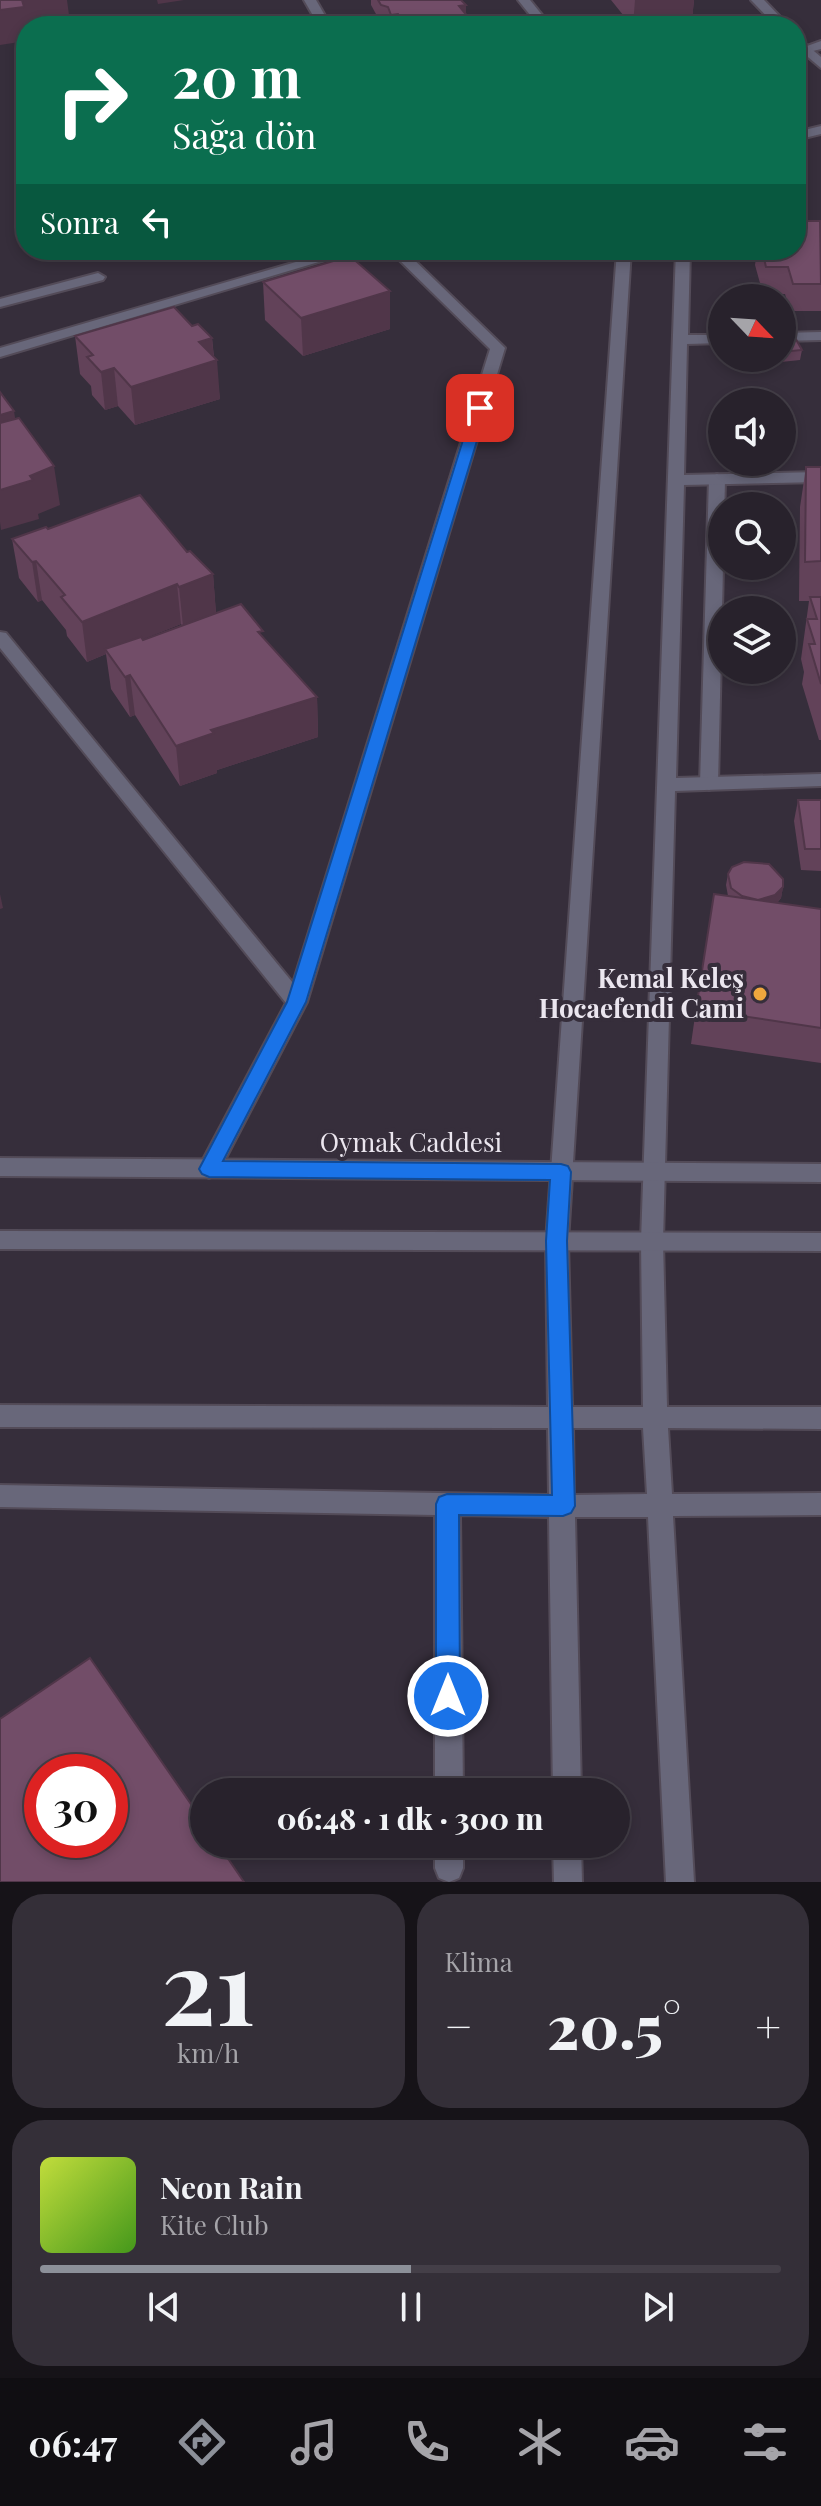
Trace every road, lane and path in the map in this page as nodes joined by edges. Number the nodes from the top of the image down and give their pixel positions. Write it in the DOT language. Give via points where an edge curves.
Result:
graph roads {
  1 [pos="524,0"];
  2 [pos="757,0"];
  3 [pos="537,16"];
  4 [pos="773,16"];
  5 [pos="806,50"];
  6 [pos="821,64"];
  7 [pos="318,260"];
  8 [pos="406,260"];
  9 [pos="623,260"];
  10 [pos="683,260"];
  11 [pos="98,277"];
  12 [pos="0,303"];
  13 [pos="821,336"];
  14 [pos="796,337"];
  15 [pos="708,339"];
  16 [pos="680,340"];
  17 [pos="0,353"];
  18 [pos="821,477"];
  19 [pos="717,479"];
  20 [pos="676,480"];
  21 [pos="0,637"];
  22 [pos="821,780"];
  23 [pos="709,784"];
  24 [pos="666,785"];
  25 [pos="297,1002"];
  26 [pos="0,1167"];
  27 [pos="209,1169"];
  28 [pos="561,1172"];
  29 [pos="654,1172"];
  30 [pos="821,1173"];
  31 [pos="0,1240"];
  32 [pos="557,1241"];
  33 [pos="652,1241"];
  34 [pos="821,1242"];
  35 [pos="0,1416"];
  36 [pos="561,1417"];
  37 [pos="655,1417"];
  38 [pos="821,1418"];
  39 [pos="0,1496"];
  40 [pos="447,1504"];
  41 [pos="660,1504"];
  42 [pos="821,1504"];
  43 [pos="563,1506"];
  44 [pos="449,1778"];
  45 [pos="567,1778"];
  46 [pos="567,1858"];
  47 [pos="568,1882"];
  48 [pos="680,1882"];
  1 -- 3 [label="street"];
  2 -- 4 [label="street"];
  5 -- 6 [label="street"];
  7 -- 17 [label="street"];
  8 -- 25 [label="street" via="498,348"];
  9 -- 28 [label="street"];
  10 -- 16 [label="street"];
  11 -- 12 [label="street"];
  13 -- 14 [label="street"];
  15 -- 16 [label="street"];
  16 -- 20 [label="street"];
  18 -- 19 [label="street"];
  19 -- 20 [label="street"];
  19 -- 23 [label="street"];
  20 -- 24 [label="street"];
  21 -- 25 [label="street"];
  22 -- 23 [label="street"];
  23 -- 24 [label="street"];
  24 -- 29 [label="street"];
  25 -- 27 [label="street"];
  26 -- 27 [label="street, Oymak Caddesi"];
  27 -- 28 [label="street, Oymak Caddesi"];
  28 -- 29 [label="street, Oymak Caddesi"];
  28 -- 32 [label="street"];
  29 -- 30 [label="street, Oymak Caddesi"];
  29 -- 33 [label="street"];
  31 -- 32 [label="street"];
  32 -- 33 [label="street"];
  32 -- 36 [label="street"];
  33 -- 34 [label="street"];
  33 -- 37 [label="street"];
  35 -- 36 [label="street"];
  36 -- 37 [label="street"];
  36 -- 43 [label="street"];
  37 -- 38 [label="street"];
  37 -- 41 [label="street"];
  39 -- 40 [label="street"];
  40 -- 43 [label="street"];
  40 -- 44 [label="street"];
  41 -- 42 [label="street"];
  41 -- 43 [label="street"];
  41 -- 48 [label="street"];
  43 -- 45 [label="street"];
  46 -- 47 [label="street"];
}
